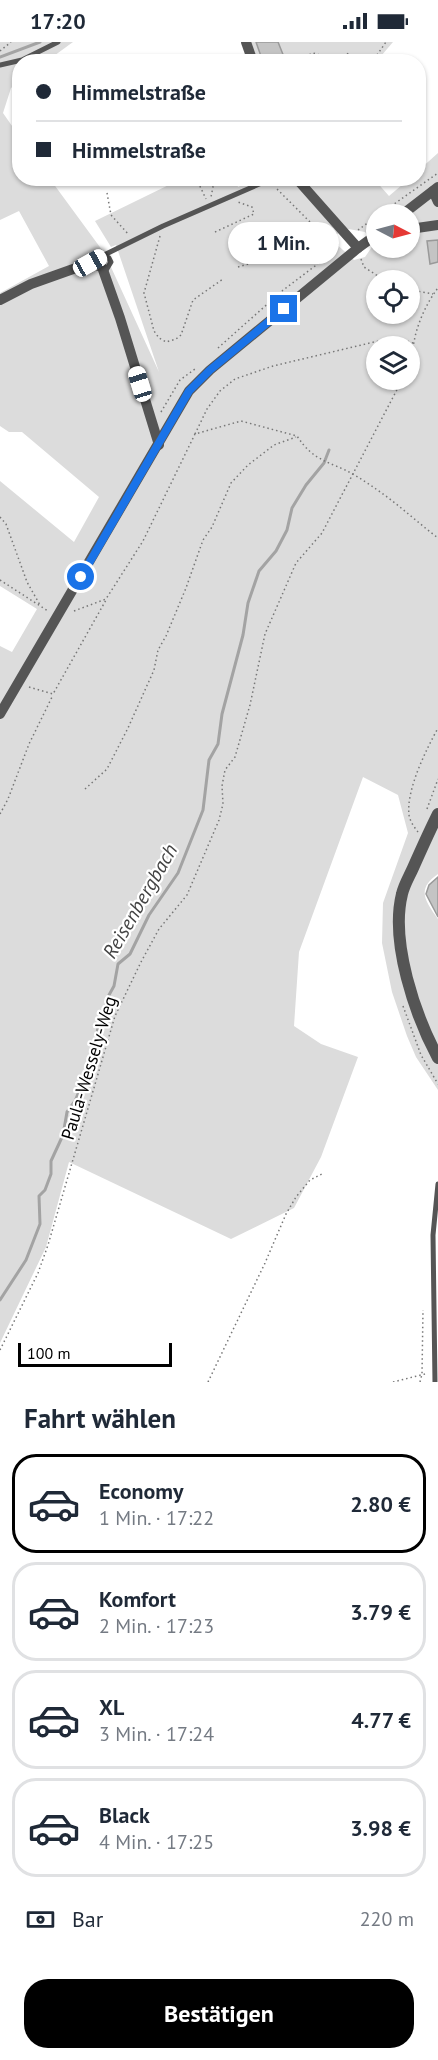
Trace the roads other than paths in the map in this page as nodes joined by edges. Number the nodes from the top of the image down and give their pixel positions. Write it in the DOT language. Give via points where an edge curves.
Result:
graph roads {
  1 [pos="58,42"];
  2 [pos="34,54"];
  3 [pos="256,186"];
  4 [pos="303,186"];
  5 [pos="435,189"];
  6 [pos="438,202"];
  7 [pos="416,204"];
  8 [pos="438,225"];
  9 [pos="420,228"];
  10 [pos="366,243"];
  11 [pos="358,248"];
  12 [pos="105,255"];
  13 [pos="90,263"];
  14 [pos="104,270"];
  15 [pos="0,300"];
  16 [pos="159,445"];
  17 [pos="0,714"];
  18 [pos="432,813"];
  19 [pos="438,1058"];
  20 [pos="438,1184"];
  21 [pos="435,1382"];
  1 -- 2 [label="lane"];
  3 -- 12 [label="lane"];
  4 -- 11 [label="street"];
  5 -- 6 [label="street"];
  5 -- 7 [label="street"];
  8 -- 9 [label="street"];
  10 -- 11 [label="street"];
  11 -- 16 [label="street" via="200,379 189,391"];
  12 -- 13 [label="lane"];
  12 -- 14 [label="lane" via="111,262"];
  13 -- 14 [label="street"];
  13 -- 15 [label="street" via="31,284"];
  14 -- 16 [label="street"];
  16 -- 17 [label="street"];
  18 -- 19 [label="street" via="402,892 398,926 406,972"];
  20 -- 21 [label="lane" via="433,1235"];
}
